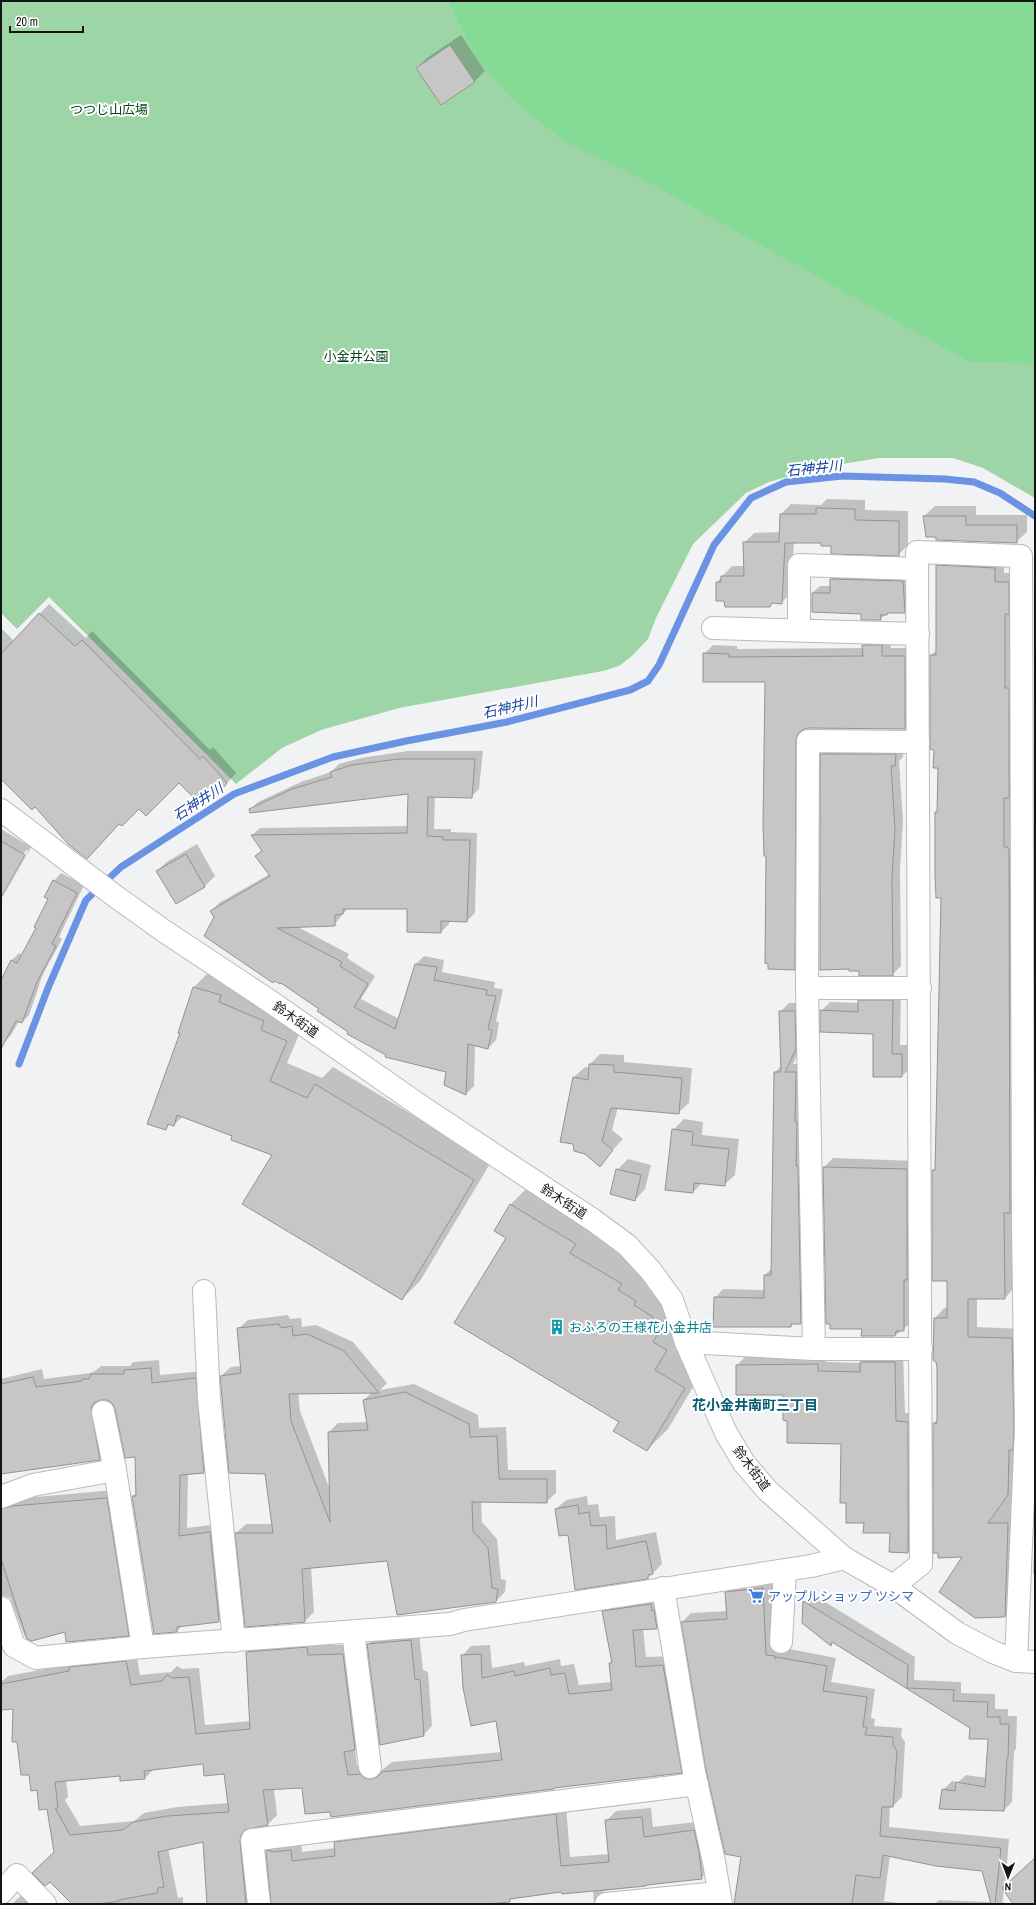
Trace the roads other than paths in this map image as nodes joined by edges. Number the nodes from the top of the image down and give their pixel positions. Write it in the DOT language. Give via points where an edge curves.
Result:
graph roads {
  1 [pos="917,569"];
  2 [pos="713,628"];
  3 [pos="799,630"];
  4 [pos="918,634"];
  5 [pos="918,742"];
  6 [pos="1,810"];
  7 [pos="807,988"];
  8 [pos="920,988"];
  9 [pos="1029,1228"];
  10 [pos="204,1291"];
  11 [pos="686,1342"];
  12 [pos="814,1349"];
  13 [pos="921,1349"];
  14 [pos="103,1412"];
  15 [pos="1031,1428"];
  16 [pos="115,1470"];
  17 [pos="1,1497"];
  18 [pos="844,1558"];
  19 [pos="785,1570"];
  20 [pos="893,1586"];
  21 [pos="663,1588"];
  22 [pos="1,1608"];
  23 [pos="353,1632"];
  24 [pos="234,1641"];
  25 [pos="781,1642"];
  26 [pos="143,1647"];
  27 [pos="1025,1662"];
  28 [pos="370,1767"];
  29 [pos="696,1784"];
  30 [pos="1,1893"];
  31 [pos="719,1898"];
  32 [pos="45,1904"];
  33 [pos="259,1904"];
  34 [pos="606,1904"];
  1 -- 3 [label="street" via="799,565"];
  1 -- 4 [label="street"];
  1 -- 9 [label="street" via="917,552 1021,556"];
  2 -- 3 [label="street"];
  3 -- 4 [label="street"];
  4 -- 5 [label="street"];
  5 -- 7 [label="street" via="808,741"];
  5 -- 8 [label="street"];
  6 -- 11 [label="street, 鈴木街道" via="115,896 627,1245 651,1271 672,1300"];
  7 -- 8 [label="street"];
  7 -- 12 [label="street"];
  8 -- 13 [label="street"];
  9 -- 15 [label="street"];
  10 -- 24 [label="street" via="209,1399"];
  11 -- 12 [label="street"];
  11 -- 18 [label="street, 鈴木街道" via="726,1433 744,1463 768,1491"];
  12 -- 13 [label="street"];
  13 -- 20 [label="street" via="921,1564"];
  14 -- 16 [label="street"];
  15 -- 27 [label="street"];
  16 -- 17 [label="street" via="33,1485"];
  16 -- 26 [label="street"];
  18 -- 19 [label="street"];
  18 -- 20 [label="street, 鈴木街道"];
  19 -- 21 [label="street"];
  19 -- 25 [label="street"];
  20 -- 27 [label="street, 鈴木街道" via="957,1633 993,1652"];
  21 -- 23 [label="street" via="450,1624"];
  21 -- 29 [label="street"];
  22 -- 26 [label="street" via="14,1646 36,1658"];
  23 -- 24 [label="street"];
  23 -- 28 [label="street"];
  24 -- 26 [label="street"];
  29 -- 31 [label="street" via="714,1862"];
  29 -- 33 [label="street" via="252,1840"];
  30 -- 32 [label="street" via="17,1876"];
  31 -- 34 [label="street"];
}
